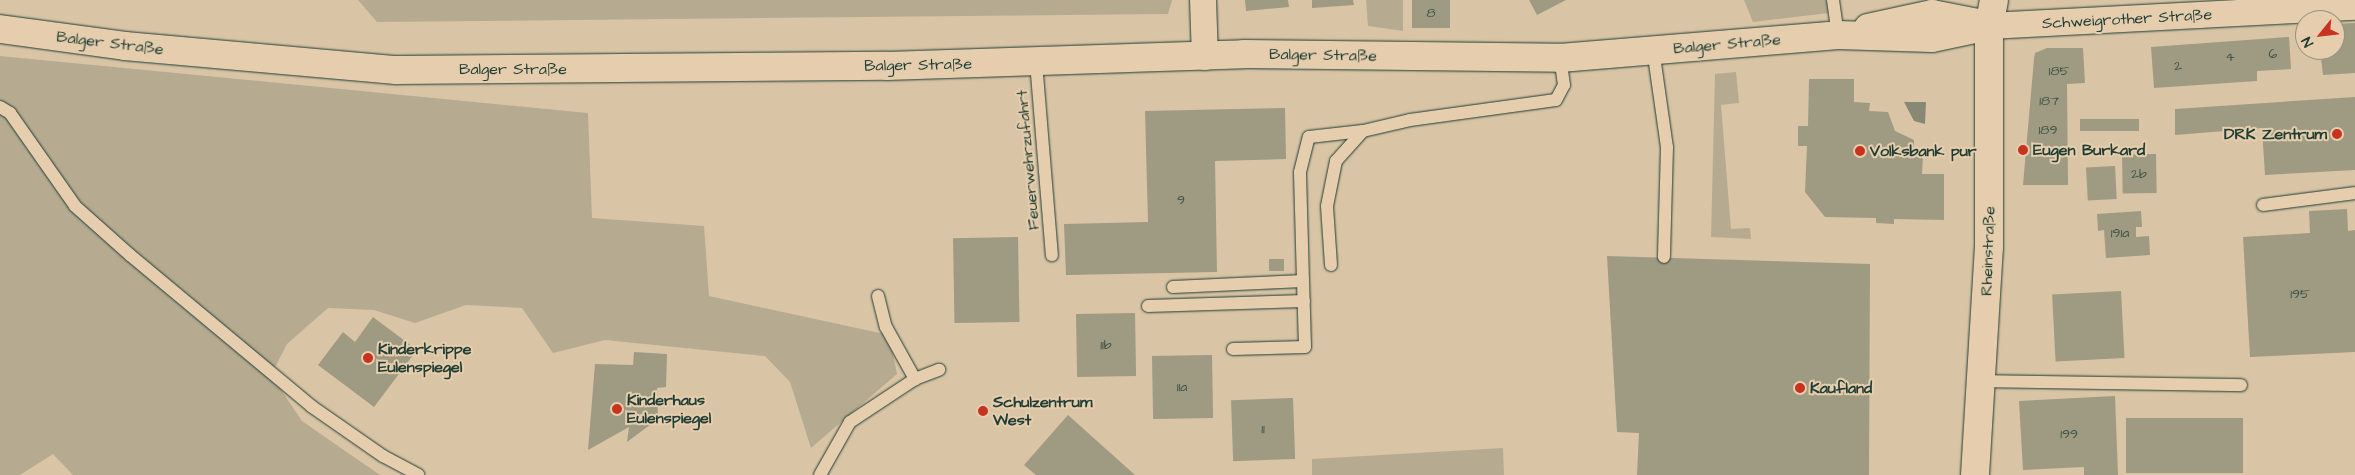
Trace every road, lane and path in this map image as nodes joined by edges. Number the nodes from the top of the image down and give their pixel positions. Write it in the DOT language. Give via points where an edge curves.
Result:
graph roads {
  1 [pos="1204,0"];
  2 [pos="1833,0"];
  3 [pos="1980,0"];
  4 [pos="2256,6"];
  5 [pos="2355,7"];
  6 [pos="1992,13"];
  7 [pos="0,29"];
  8 [pos="1838,35"];
  9 [pos="1653,49"];
  10 [pos="1205,56"];
  11 [pos="1560,58"];
  12 [pos="1036,62"];
  13 [pos="0,107"];
  14 [pos="1363,131"];
  15 [pos="2355,193"];
  16 [pos="2263,205"];
  17 [pos="1052,255"];
  18 [pos="1664,257"];
  19 [pos="1331,265"];
  20 [pos="1303,281"];
  21 [pos="1174,288"];
  22 [pos="878,296"];
  23 [pos="1304,301"];
  24 [pos="1148,306"];
  25 [pos="1233,350"];
  26 [pos="939,370"];
  27 [pos="915,379"];
  28 [pos="1981,381"];
  29 [pos="2241,385"];
  30 [pos="418,475"];
  31 [pos="820,475"];
  32 [pos="1975,475"];
  1 -- 10 [label="street"];
  2 -- 8 [label="lane"];
  3 -- 6 [label="street, Rheinstraße"];
  4 -- 5 [label="street, Schweigrother Straße"];
  4 -- 6 [label="street, Schweigrother Straße"];
  6 -- 8 [label="street, Balger Straße" via="1932,38"];
  6 -- 28 [label="street, Rheinstraße" via="1989,239"];
  7 -- 12 [label="street, Balger Straße" via="124,46 396,70"];
  8 -- 9 [label="street, Balger Straße"];
  9 -- 11 [label="street, Balger Straße"];
  9 -- 18 [label="lane" via="1667,147"];
  10 -- 11 [label="street, Balger Straße"];
  10 -- 12 [label="street, Balger Straße"];
  11 -- 14 [label="lane" via="1564,85 1556,100 1410,120"];
  12 -- 17 [label="lane, Feuerwehrzufahrt"];
  13 -- 30 [label="lane" via="10,113 75,206 311,406 383,456"];
  14 -- 19 [label="lane" via="1336,161 1327,206"];
  14 -- 20 [label="lane" via="1309,137 1300,172"];
  15 -- 16 [label="lane"];
  20 -- 21 [label="lane"];
  20 -- 23 [label="lane"];
  22 -- 27 [label="lane" via="886,327"];
  23 -- 24 [label="lane"];
  23 -- 25 [label="lane" via="1305,347"];
  26 -- 27 [label="lane"];
  27 -- 31 [label="lane" via="850,422"];
  28 -- 29 [label="lane"];
  28 -- 32 [label="street, Rheinstraße"];
}
